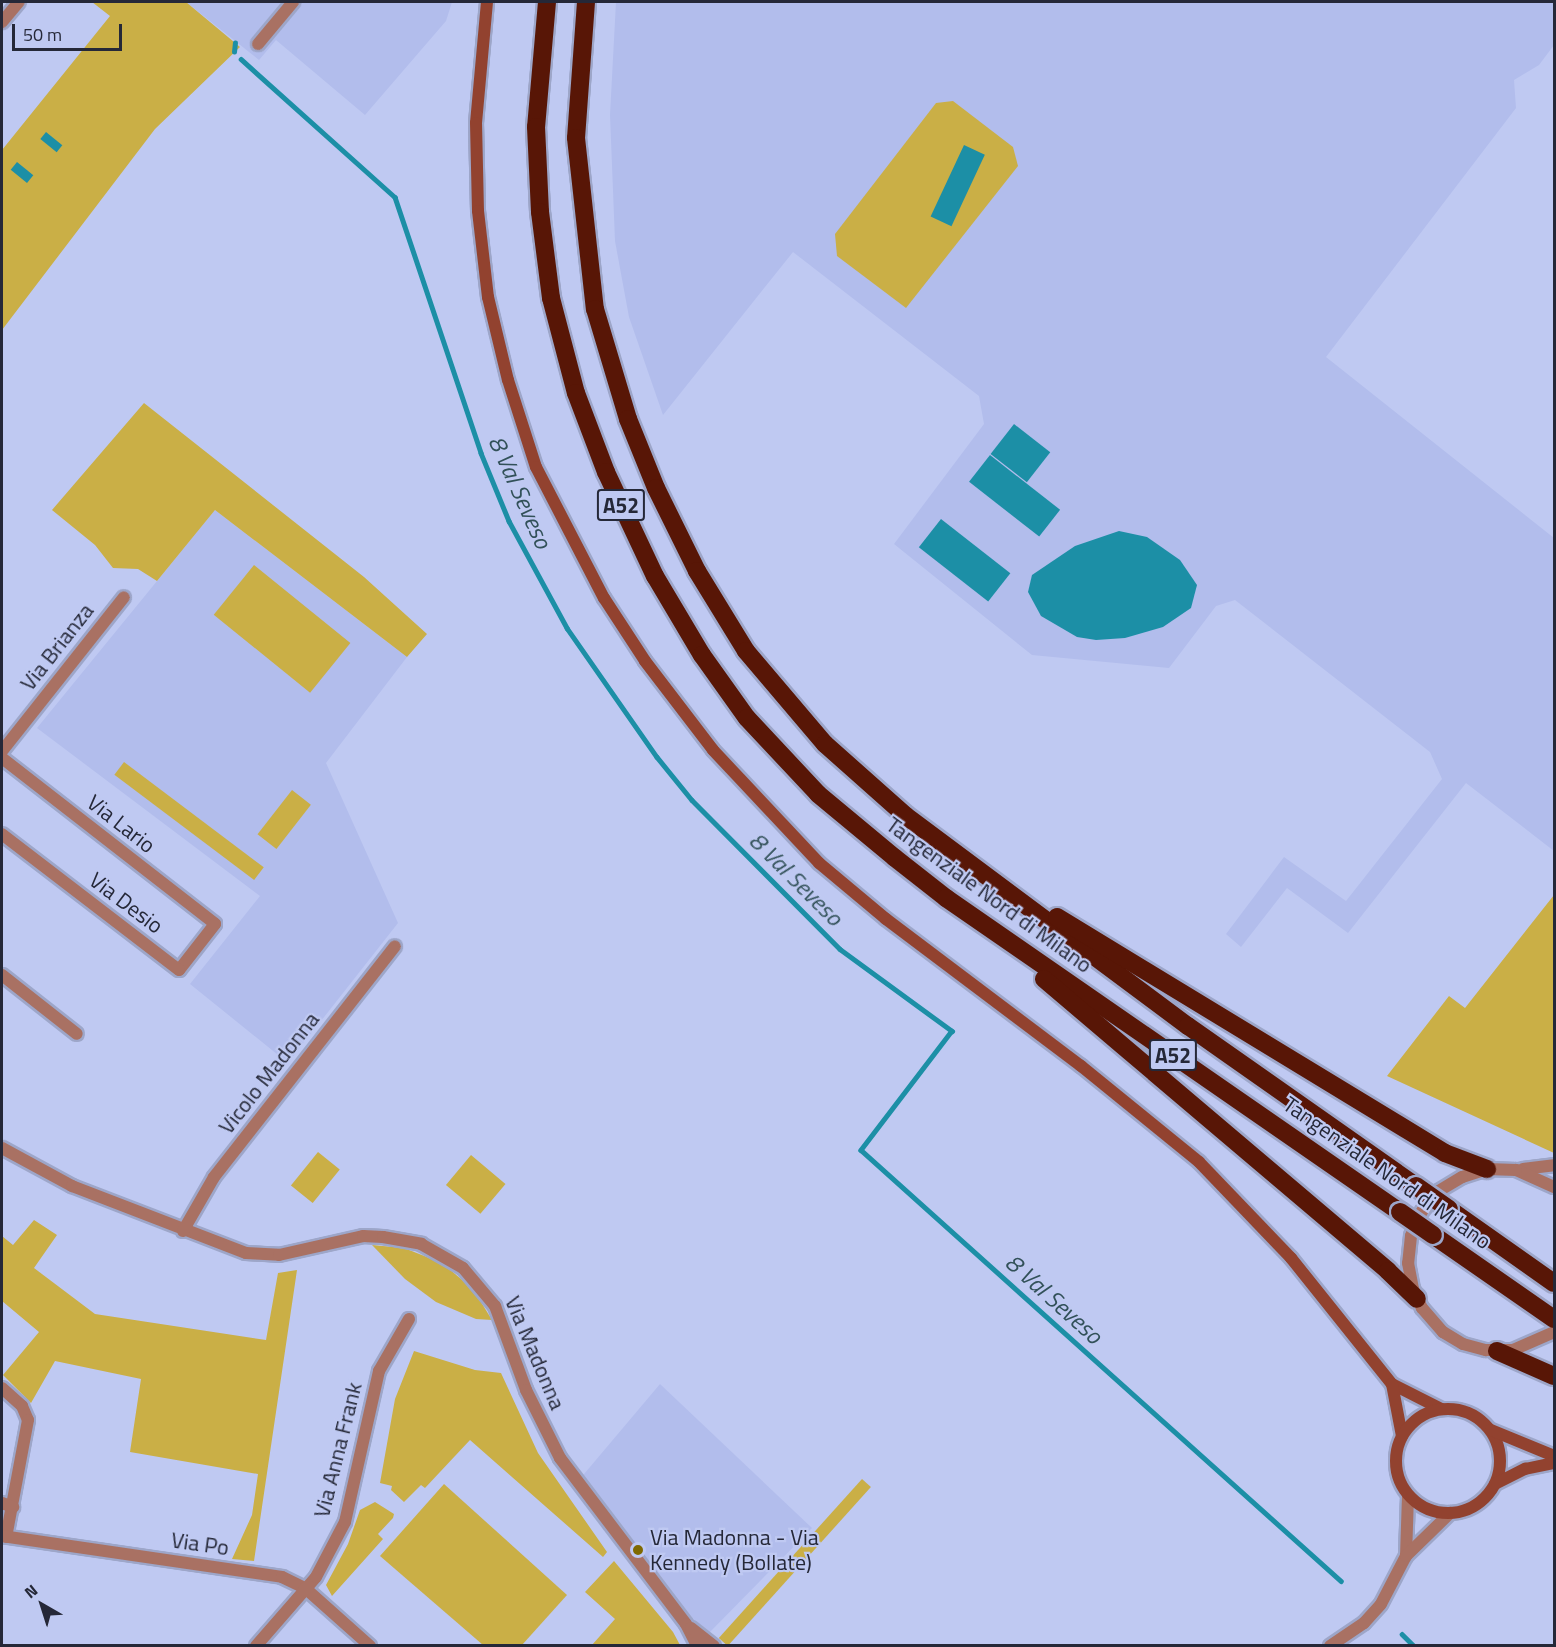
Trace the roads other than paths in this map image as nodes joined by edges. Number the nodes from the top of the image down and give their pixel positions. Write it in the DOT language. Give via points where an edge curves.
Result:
graph roads {
  1 [pos="19,2"];
  2 [pos="293,2"];
  3 [pos="487,2"];
  4 [pos="547,2"];
  5 [pos="586,2"];
  6 [pos="2,22"];
  7 [pos="258,44"];
  8 [pos="124,597"];
  9 [pos="2,751"];
  10 [pos="2,758"];
  11 [pos="2,834"];
  12 [pos="968,863"];
  13 [pos="946,898"];
  14 [pos="215,924"];
  15 [pos="395,946"];
  16 [pos="2,975"];
  17 [pos="77,1034"];
  18 [pos="2,1148"];
  19 [pos="1554,1165"];
  20 [pos="1487,1169"];
  21 [pos="1516,1170"];
  22 [pos="1554,1187"];
  23 [pos="183,1231"];
  24 [pos="1554,1283"];
  25 [pos="1417,1299"];
  26 [pos="1551,1316"];
  27 [pos="409,1319"];
  28 [pos="1554,1332"];
  29 [pos="1497,1351"];
  30 [pos="1554,1376"];
  31 [pos="1392,1384"];
  32 [pos="2,1388"];
  33 [pos="1441,1409"];
  34 [pos="1491,1430"];
  35 [pos="1402,1436"];
  36 [pos="1554,1456"];
  37 [pos="1554,1463"];
  38 [pos="1495,1484"];
  39 [pos="1408,1496"];
  40 [pos="7,1505"];
  41 [pos="1450,1513"];
  42 [pos="4,1537"];
  43 [pos="1406,1556"];
  44 [pos="305,1588"];
  45 [pos="686,1624"];
  46 [pos="256,1646"];
  47 [pos="370,1646"];
  48 [pos="697,1646"];
  49 [pos="714,1646"];
  50 [pos="1330,1646"];
  1 -- 6 [label="street"];
  2 -- 7 [label="street"];
  3 -- 31 [label="main road" via="476,123 478,211 488,297 508,380 536,467 571,538 633,643 712,750 819,862 886,919 1099,1079 1199,1162 1292,1258"];
  4 -- 13 [label="highway, Tangenziale Nord di Milano / A52" via="536,127 547,268 576,393 606,472 655,576 702,655 747,718 818,794"];
  5 -- 12 [label="highway, Tangenziale Nord di Milano / A52" via="576,138 583,231 598,321 628,419 656,488 730,627 780,694 869,786"];
  8 -- 9 [label="street, Via Brianza"];
  10 -- 14 [label="street, Via Lario"];
  11 -- 14 [label="street, Via Desio" via="179,970"];
  12 -- 20 [label="highway" via="1445,1153"];
  12 -- 24 [label="highway, Tangenziale Nord di Milano / A52, bridge" via="1179,1019"];
  13 -- 25 [label="highway"];
  13 -- 26 [label="highway, Tangenziale Nord di Milano / A52, bridge"];
  15 -- 23 [label="street, Vicolo Madonna" via="214,1177"];
  16 -- 17 [label="street"];
  18 -- 23 [label="street, Via Madonna" via="72,1186"];
  19 -- 21 [label="street"];
  20 -- 21 [label="street"];
  20 -- 25 [label="street" via="1450,1183 1422,1211 1408,1250 1409,1276"];
  21 -- 22 [label="street"];
  23 -- 45 [label="street, Via Madonna" via="228,1248 261,1255 279,1255 363,1236 383,1237 421,1244 463,1268 495,1306 526,1390 560,1458"];
  25 -- 29 [label="street" via="1443,1332 1474,1347"];
  27 -- 44 [label="street, Via Anna Frank" via="378,1371 345,1522 316,1577"];
  28 -- 29 [label="street" via="1528,1346"];
  29 -- 30 [label="highway"];
  31 -- 33 [label="main road"];
  31 -- 35 [label="main road"];
  32 -- 40 [label="street" via="28,1414"];
  33 -- 34 [label="main road" via="1469,1412"];
  33 -- 35 [label="main road" via="1422,1415"];
  34 -- 36 [label="main road"];
  34 -- 38 [label="main road" via="1500,1456"];
  35 -- 39 [label="main road" via="1396,1467"];
  37 -- 38 [label="main road" via="1525,1469"];
  38 -- 41 [label="main road" via="1477,1505"];
  39 -- 41 [label="main road" via="1423,1507"];
  39 -- 43 [label="street"];
  40 -- 42 [label="street"];
  41 -- 43 [label="street"];
  42 -- 44 [label="street, Via Po" via="282,1577"];
  43 -- 50 [label="street" via="1376,1611"];
  44 -- 46 [label="street, Via Anna Frank"];
  44 -- 47 [label="street, Via Po"];
  45 -- 48 [label="street, Via Madonna"];
  45 -- 49 [label="street, Via Madonna"];
}
